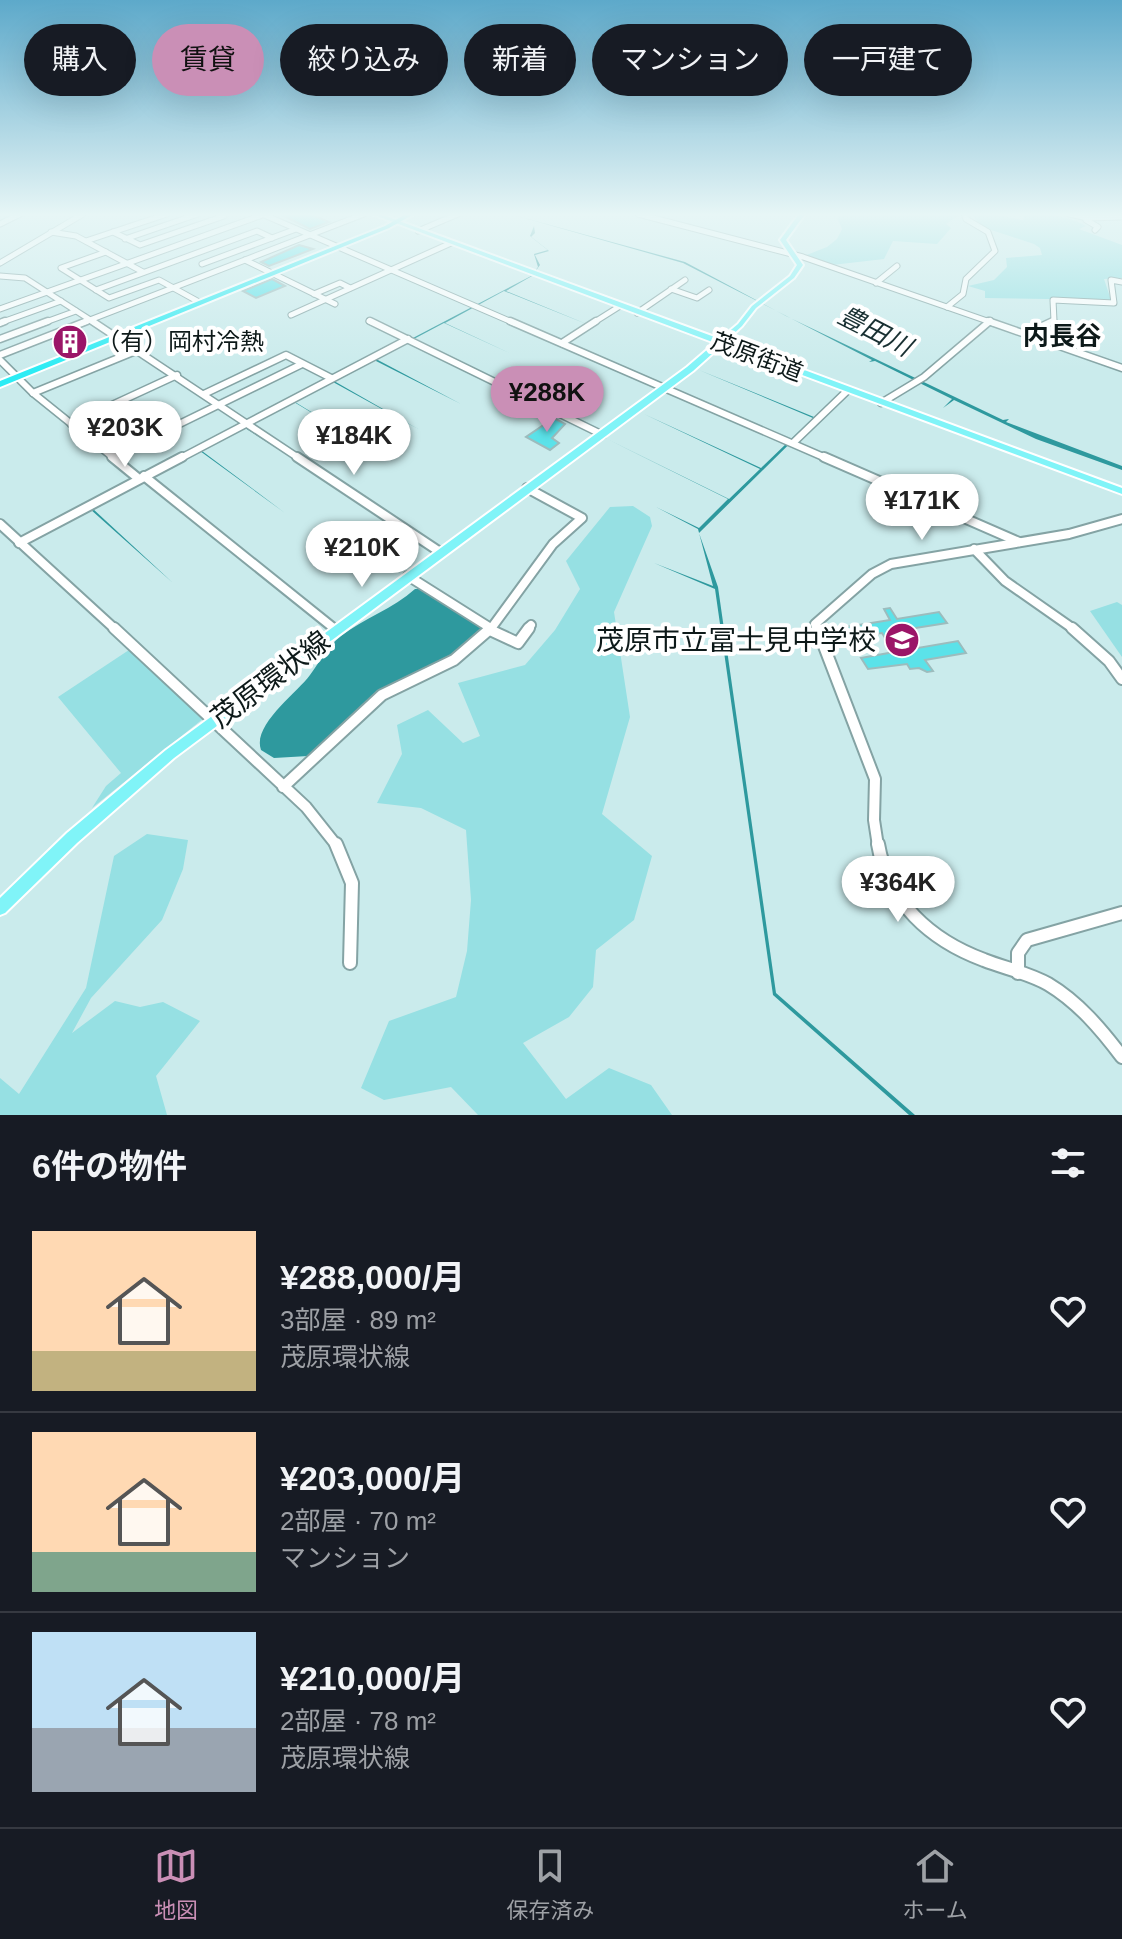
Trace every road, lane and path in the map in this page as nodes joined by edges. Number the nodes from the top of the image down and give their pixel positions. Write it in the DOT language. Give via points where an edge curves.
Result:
graph roads {
  1 [pos="67,266"];
  2 [pos="121,266"];
  3 [pos="131,266"];
  4 [pos="159,266"];
  5 [pos="206,266"];
  6 [pos="230,266"];
  7 [pos="258,266"];
  8 [pos="285,266"];
  9 [pos="382,266"];
  10 [pos="400,266"];
  11 [pos="513,266"];
  12 [pos="799,266"];
  13 [pos="827,266"];
  14 [pos="897,266"];
  15 [pos="979,266"];
  16 [pos="391,270"];
  17 [pos="217,271"];
  18 [pos="143,272"];
  19 [pos="270,272"];
  20 [pos="0,276"];
  21 [pos="80,280"];
  22 [pos="685,280"];
  23 [pos="1122,282"];
  24 [pos="876,283"];
  25 [pos="173,288"];
  26 [pos="350,288"];
  27 [pos="671,289"];
  28 [pos="96,290"];
  29 [pos="709,290"];
  30 [pos="48,292"];
  31 [pos="314,294"];
  32 [pos="324,299"];
  33 [pos="61,301"];
  34 [pos="198,302"];
  35 [pos="335,304"];
  36 [pos="620,306"];
  37 [pos="947,307"];
  38 [pos="0,308"];
  39 [pos="76,311"];
  40 [pos="637,313"];
  41 [pos="291,315"];
  42 [pos="90,320"];
  43 [pos="369,321"];
  44 [pos="990,321"];
  45 [pos="0,323"];
  46 [pos="1025,334"];
  47 [pos="113,335"];
  48 [pos="0,339"];
  49 [pos="408,339"];
  50 [pos="719,342"];
  51 [pos="562,343"];
  52 [pos="138,350"];
  53 [pos="0,358"];
  54 [pos="302,364"];
  55 [pos="1122,368"];
  56 [pos="16,375"];
  57 [pos="177,375"];
  58 [pos="331,378"];
  59 [pos="0,382"];
  60 [pos="667,389"];
  61 [pos="847,391"];
  62 [pos="33,393"];
  63 [pos="204,394"];
  64 [pos="881,403"];
  65 [pos="220,405"];
  66 [pos="246,423"];
  67 [pos="71,424"];
  68 [pos="603,435"];
  69 [pos="793,443"];
  70 [pos="112,457"];
  71 [pos="142,478"];
  72 [pos="527,488"];
  73 [pos="1122,491"];
  74 [pos="1122,519"];
  75 [pos="0,524"];
  76 [pos="1019,542"];
  77 [pos="19,543"];
  78 [pos="974,549"];
  79 [pos="440,552"];
  80 [pos="408,576"];
  81 [pos="531,625"];
  82 [pos="336,630"];
  83 [pos="491,630"];
  84 [pos="1122,679"];
  85 [pos="215,720"];
  86 [pos="283,787"];
  87 [pos="0,908"];
  88 [pos="1122,913"];
  89 [pos="350,963"];
  90 [pos="1018,973"];
  91 [pos="1122,1057"];
  1 -- 21 [label="street" via="61,268"];
  2 -- 21 [label="street"];
  3 -- 18 [label="street"];
  4 -- 18 [label="street"];
  5 -- 17 [label="street"];
  6 -- 17 [label="street"];
  7 -- 19 [label="street"];
  8 -- 19 [label="highway"];
  9 -- 16 [label="street"];
  10 -- 16 [label="street"];
  11 -- 36 [label="main road, 茂原街道"];
  12 -- 50 [label="main road, 茂原環状線"];
  13 -- 24 [label="street"];
  14 -- 24 [label="street"];
  15 -- 37 [label="street" via="966,279 963,294"];
  16 -- 26 [label="street"];
  16 -- 51 [label="street"];
  17 -- 25 [label="street"];
  18 -- 28 [label="street"];
  19 -- 31 [label="street"];
  19 -- 34 [label="highway"];
  20 -- 30 [label="street" via="25,278"];
  21 -- 28 [label="street"];
  21 -- 30 [label="street"];
  22 -- 27 [label="street"];
  23 -- 46 [label="street" via="1111,280 1114,303 1053,300 1054,321"];
  24 -- 37 [label="street"];
  25 -- 28 [label="street" via="159,280 112,298"];
  25 -- 34 [label="street"];
  25 -- 42 [label="street"];
  26 -- 31 [label="street" via="340,283"];
  26 -- 32 [label="street"];
  27 -- 29 [label="street" via="697,298"];
  27 -- 40 [label="street"];
  30 -- 33 [label="street"];
  30 -- 38 [label="street"];
  31 -- 32 [label="street"];
  32 -- 35 [label="street"];
  32 -- 41 [label="street"];
  33 -- 39 [label="street"];
  33 -- 45 [label="street"];
  34 -- 47 [label="highway"];
  36 -- 40 [label="main road, 茂原街道"];
  36 -- 51 [label="street"];
  37 -- 44 [label="street"];
  39 -- 42 [label="street"];
  39 -- 48 [label="street"];
  40 -- 50 [label="main road, 茂原街道"];
  42 -- 47 [label="street"];
  42 -- 53 [label="street"];
  43 -- 49 [label="street"];
  44 -- 46 [label="street"];
  44 -- 64 [label="street" via="924,377"];
  46 -- 55 [label="street"];
  47 -- 52 [label="street"];
  47 -- 56 [label="highway"];
  49 -- 58 [label="street"];
  49 -- 68 [label="street"];
  50 -- 60 [label="main road, 茂原環状線"];
  50 -- 61 [label="main road, 茂原街道"];
  51 -- 60 [label="street"];
  52 -- 57 [label="street"];
  52 -- 62 [label="street"];
  53 -- 56 [label="street"];
  54 -- 58 [label="street"];
  54 -- 63 [label="street" via="286,355"];
  54 -- 65 [label="street"];
  56 -- 59 [label="highway"];
  56 -- 62 [label="street"];
  57 -- 63 [label="street"];
  57 -- 67 [label="street"];
  58 -- 66 [label="street"];
  60 -- 68 [label="main road, 茂原環状線"];
  60 -- 69 [label="street"];
  61 -- 64 [label="main road, 茂原街道"];
  61 -- 69 [label="street"];
  62 -- 67 [label="street"];
  63 -- 65 [label="street"];
  64 -- 73 [label="main road, 茂原街道"];
  65 -- 66 [label="street"];
  65 -- 70 [label="street"];
  66 -- 71 [label="street"];
  66 -- 79 [label="street"];
  67 -- 70 [label="street"];
  68 -- 72 [label="main road, 茂原環状線"];
  69 -- 76 [label="street"];
  70 -- 71 [label="street"];
  71 -- 77 [label="street"];
  71 -- 82 [label="street"];
  72 -- 79 [label="main road, 茂原環状線"];
  72 -- 83 [label="street" via="582,518 553,544"];
  74 -- 76 [label="street"];
  75 -- 77 [label="street"];
  76 -- 78 [label="street"];
  77 -- 85 [label="street"];
  78 -- 84 [label="street" via="1005,581 1064,621"];
  78 -- 90 [label="street" via="879,569 815,624 875,779 874,820 890,886 927,930"];
  79 -- 80 [label="main road, 茂原環状線"];
  80 -- 82 [label="main road, 茂原環状線"];
  80 -- 83 [label="street"];
  81 -- 83 [label="street" via="518,643"];
  82 -- 85 [label="main road, 茂原環状線"];
  83 -- 86 [label="street" via="454,660 382,695"];
  85 -- 86 [label="street"];
  85 -- 87 [label="main road, 茂原環状線" via="95,817"];
  86 -- 89 [label="street" via="335,842 350,872"];
  88 -- 90 [label="street" via="1027,940 1018,953"];
  90 -- 91 [label="street" via="1046,983 1075,1004"];
}
